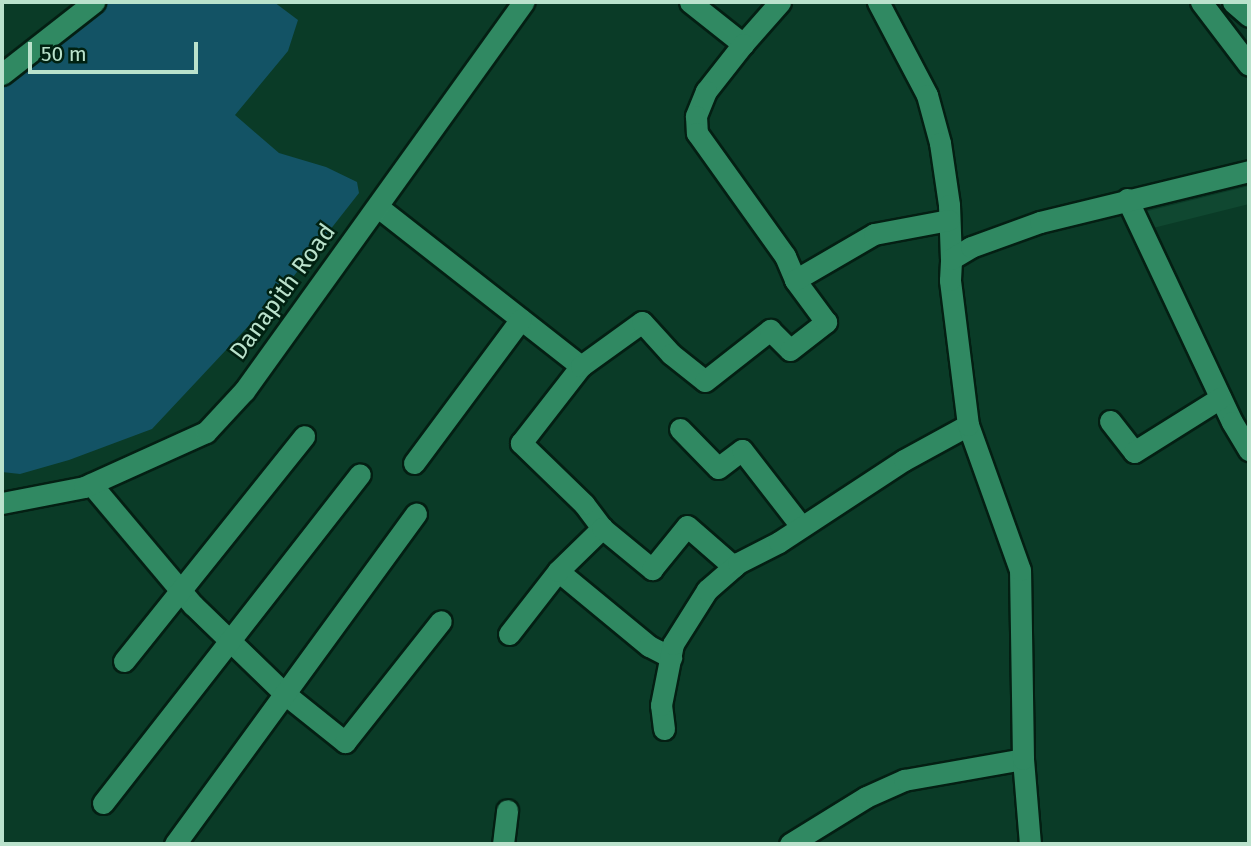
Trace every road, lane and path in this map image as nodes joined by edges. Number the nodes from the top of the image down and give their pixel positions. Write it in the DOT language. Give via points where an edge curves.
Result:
graph roads {
  1 [pos="94,2"];
  2 [pos="524,2"];
  3 [pos="690,2"];
  4 [pos="780,2"];
  5 [pos="877,2"];
  6 [pos="1201,2"];
  7 [pos="1233,2"];
  8 [pos="1249,16"];
  9 [pos="743,44"];
  10 [pos="1249,65"];
  11 [pos="2,74"];
  12 [pos="1249,171"];
  13 [pos="1127,199"];
  14 [pos="378,207"];
  15 [pos="949,220"];
  16 [pos="951,259"];
  17 [pos="795,280"];
  18 [pos="521,319"];
  19 [pos="582,366"];
  20 [pos="1220,398"];
  21 [pos="1110,421"];
  22 [pos="968,425"];
  23 [pos="680,429"];
  24 [pos="304,436"];
  25 [pos="1249,450"];
  26 [pos="414,464"];
  27 [pos="360,474"];
  28 [pos="91,484"];
  29 [pos="2,503"];
  30 [pos="416,514"];
  31 [pos="801,526"];
  32 [pos="602,528"];
  33 [pos="734,566"];
  34 [pos="558,571"];
  35 [pos="181,591"];
  36 [pos="441,621"];
  37 [pos="509,634"];
  38 [pos="232,642"];
  39 [pos="671,657"];
  40 [pos="124,662"];
  41 [pos="285,694"];
  42 [pos="664,729"];
  43 [pos="1023,759"];
  44 [pos="103,803"];
  45 [pos="507,810"];
  46 [pos="175,844"];
  47 [pos="503,844"];
  48 [pos="790,844"];
  49 [pos="1030,844"];
  1 -- 11 [label="street"];
  2 -- 14 [label="street, Danapith Road"];
  3 -- 9 [label="street"];
  4 -- 9 [label="street"];
  5 -- 15 [label="street" via="927,95 940,143"];
  6 -- 10 [label="street"];
  7 -- 8 [label="street"];
  9 -- 17 [label="street" via="706,91 696,116 696,133 785,256"];
  12 -- 13 [label="street"];
  13 -- 16 [label="street" via="1040,222"];
  13 -- 20 [label="street"];
  14 -- 18 [label="street"];
  14 -- 28 [label="street, Danapith Road" via="244,390 206,432"];
  15 -- 16 [label="street"];
  15 -- 17 [label="street" via="874,234"];
  16 -- 22 [label="street"];
  17 -- 19 [label="street" via="825,321 790,350 770,330 705,381 671,354 642,322"];
  18 -- 19 [label="street"];
  18 -- 26 [label="street"];
  19 -- 32 [label="street" via="521,443 584,504"];
  20 -- 21 [label="street" via="1134,452"];
  20 -- 25 [label="street"];
  22 -- 31 [label="street"];
  22 -- 43 [label="street" via="1020,570"];
  23 -- 31 [label="street" via="718,468 742,450"];
  24 -- 35 [label="street"];
  27 -- 38 [label="street"];
  28 -- 29 [label="street, Danapith Road"];
  28 -- 35 [label="street"];
  30 -- 41 [label="street"];
  31 -- 33 [label="street"];
  32 -- 33 [label="street" via="652,569 687,526"];
  32 -- 34 [label="street"];
  33 -- 39 [label="street" via="692,611 673,644"];
  34 -- 37 [label="street"];
  34 -- 39 [label="street" via="649,646"];
  35 -- 38 [label="street"];
  35 -- 40 [label="street"];
  36 -- 41 [label="street" via="345,742"];
  38 -- 41 [label="street"];
  38 -- 44 [label="street"];
  39 -- 42 [label="street" via="662,705"];
  41 -- 46 [label="street"];
  43 -- 48 [label="street" via="904,780 866,797"];
  43 -- 49 [label="street"];
  45 -- 47 [label="street"];
}
